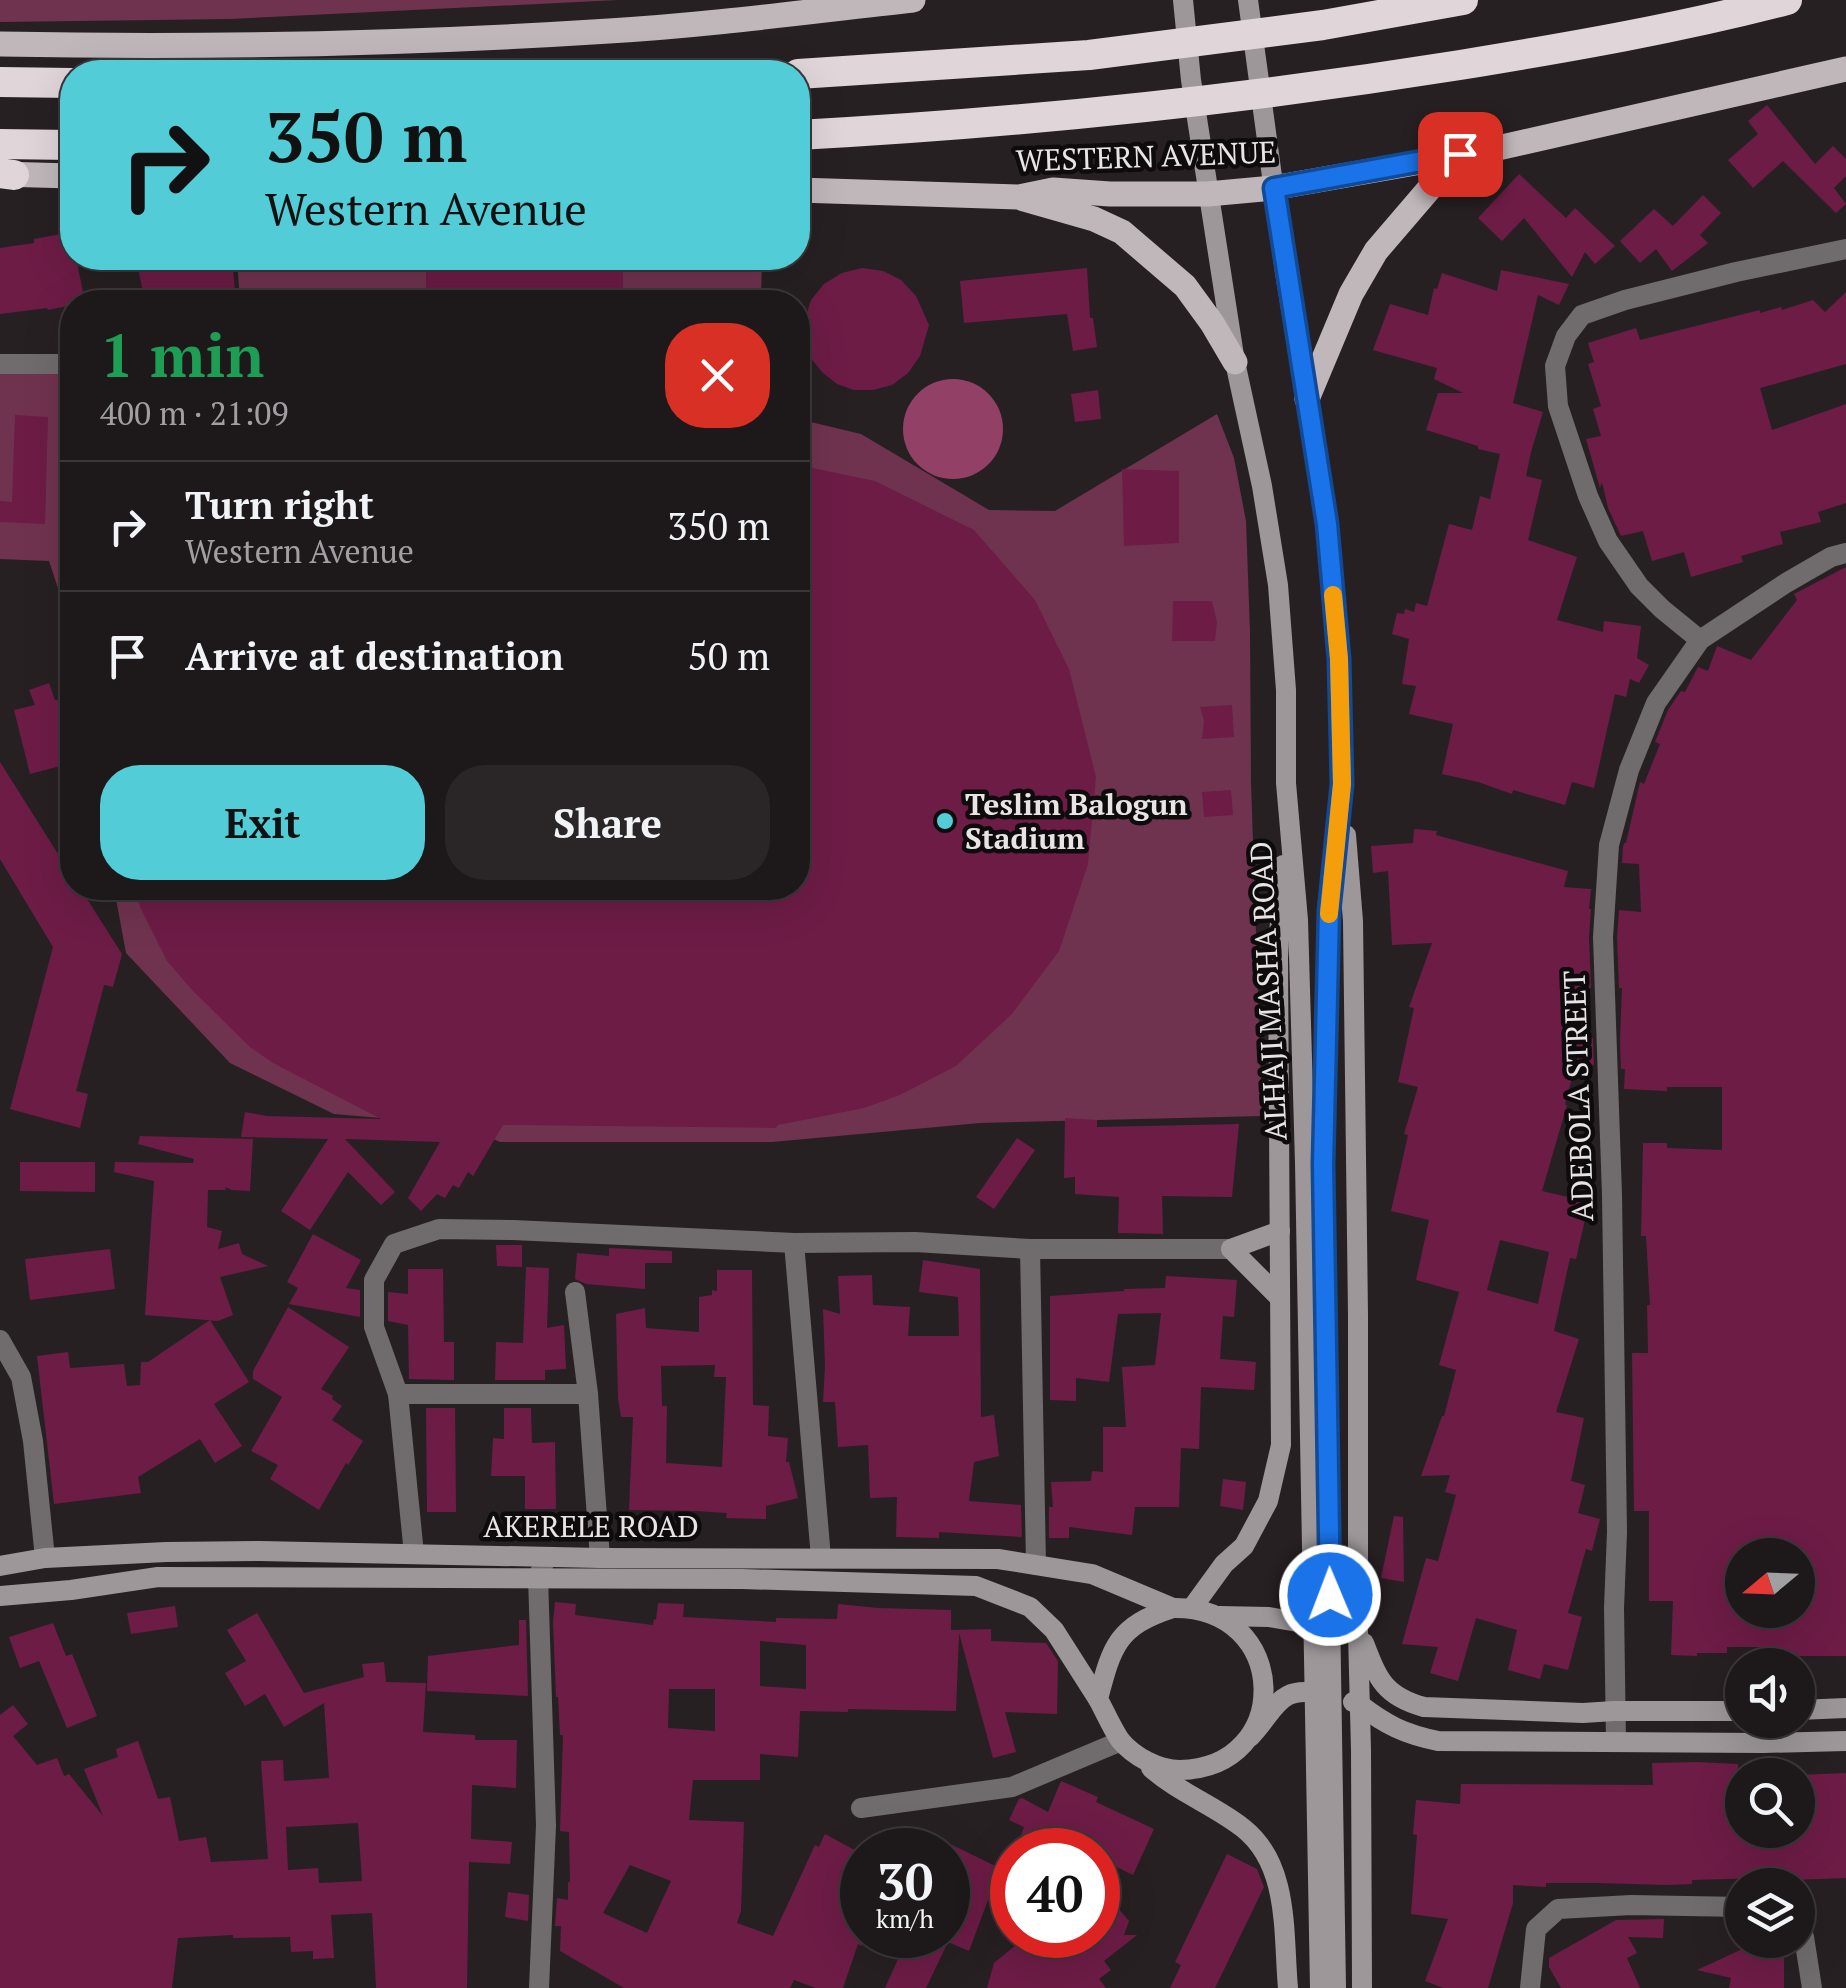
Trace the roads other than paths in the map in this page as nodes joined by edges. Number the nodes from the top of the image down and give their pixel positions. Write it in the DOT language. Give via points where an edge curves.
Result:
graph roads {
  1 [pos="913,0"];
  2 [pos="1184,0"];
  3 [pos="1248,0"];
  4 [pos="1462,0"];
  5 [pos="1788,0"];
  6 [pos="0,44"];
  7 [pos="1846,69"];
  8 [pos="810,73"];
  9 [pos="0,82"];
  10 [pos="60,83"];
  11 [pos="810,135"];
  12 [pos="60,147"];
  13 [pos="1489,150"];
  14 [pos="5,159"];
  15 [pos="60,173"];
  16 [pos="1274,188"];
  17 [pos="810,190"];
  18 [pos="1208,194"];
  19 [pos="1019,197"];
  20 [pos="1846,249"];
  21 [pos="1235,362"];
  22 [pos="0,364"];
  23 [pos="60,364"];
  24 [pos="1307,399"];
  25 [pos="1846,552"];
  26 [pos="1700,640"];
  27 [pos="1286,783"];
  28 [pos="1342,784"];
  29 [pos="1314,1163"];
  30 [pos="1280,1231"];
  31 [pos="794,1243"];
  32 [pos="1030,1249"];
  33 [pos="1231,1249"];
  34 [pos="575,1292"];
  35 [pos="1280,1298"];
  36 [pos="0,1340"];
  37 [pos="398,1394"];
  38 [pos="588,1394"];
  39 [pos="414,1554"];
  40 [pos="546,1556"];
  41 [pos="45,1558"];
  42 [pos="600,1558"];
  43 [pos="821,1558"];
  44 [pos="1036,1565"];
  45 [pos="0,1566"];
  46 [pos="538,1578"];
  47 [pos="0,1596"];
  48 [pos="1183,1608"];
  49 [pos="1220,1616"];
  50 [pos="1358,1633"];
  51 [pos="1098,1700"];
  52 [pos="1359,1704"];
  53 [pos="1846,1708"];
  54 [pos="1815,1709"];
  55 [pos="1614,1711"];
  56 [pos="1725,1711"];
  57 [pos="1250,1737"];
  58 [pos="1846,1740"];
  59 [pos="1121,1741"];
  60 [pos="1616,1742"];
  61 [pos="1142,1760"];
  62 [pos="861,1808"];
  63 [pos="1725,1907"];
  64 [pos="1807,1958"];
  65 [pos="539,1988"];
  66 [pos="1288,1988"];
  67 [pos="1320,1988"];
  68 [pos="1336,1988"];
  69 [pos="1362,1988"];
  70 [pos="1530,1988"];
  71 [pos="1812,1988"];
  1 -- 6 [label="main road" via="483,38"];
  2 -- 18 [label="street, ALHAJI MASHA ROAD"];
  3 -- 16 [label="street, ALHAJI MASHA ROAD"];
  4 -- 8 [label="highway" via="1089,55"];
  5 -- 11 [label="highway, WESTERN AVENUE" via="1577,46 1360,81 966,125"];
  7 -- 13 [label="main road, WESTERN AVENUE"];
  9 -- 10 [label="highway"];
  12 -- 14 [label="highway"];
  13 -- 16 [label="main road, WESTERN AVENUE"];
  13 -- 24 [label="main road" via="1430,188 1376,251"];
  14 -- 15 [label="main road"];
  16 -- 18 [label="main road, WESTERN AVENUE"];
  16 -- 24 [label="street, ALHAJI MASHA ROAD"];
  17 -- 19 [label="main road, WESTERN AVENUE"];
  18 -- 19 [label="main road, WESTERN AVENUE" via="1053,190"];
  18 -- 21 [label="street, ALHAJI MASHA ROAD"];
  19 -- 21 [label="main road" via="1122,232 1185,286"];
  20 -- 26 [label="street" via="1625,300 1582,315 1566,336 1555,366 1558,406 1588,496 1639,586"];
  21 -- 27 [label="street, ALHAJI MASHA ROAD" via="1278,585"];
  22 -- 23 [label="street"];
  24 -- 28 [label="street, ALHAJI MASHA ROAD" via="1327,524"];
  25 -- 26 [label="street, ADEBOLA STREET" via="1786,582"];
  26 -- 55 [label="street, ADEBOLA STREET" via="1656,703 1609,845 1603,937 1617,1532"];
  27 -- 29 [label="street, ALHAJI MASHA ROAD"];
  27 -- 30 [label="street" via="1278,958"];
  28 -- 29 [label="street, ALHAJI MASHA ROAD"];
  28 -- 50 [label="street" via="1353,921"];
  29 -- 67 [label="street, ALHAJI MASHA ROAD"];
  29 -- 68 [label="street, ALHAJI MASHA ROAD"];
  30 -- 33 [label="street"];
  30 -- 35 [label="street"];
  31 -- 32 [label="street"];
  31 -- 37 [label="street" via="439,1229 394,1244 374,1280 374,1328"];
  31 -- 43 [label="street"];
  32 -- 33 [label="street"];
  32 -- 44 [label="street"];
  33 -- 35 [label="street"];
  34 -- 38 [label="street"];
  35 -- 48 [label="street" via="1281,1446 1268,1502 1244,1546"];
  36 -- 41 [label="street" via="21,1376"];
  37 -- 38 [label="street"];
  37 -- 39 [label="street"];
  38 -- 42 [label="street"];
  39 -- 40 [label="street, AKERELE ROAD"];
  39 -- 41 [label="street, AKERELE ROAD"];
  40 -- 42 [label="street, AKERELE ROAD"];
  40 -- 46 [label="street"];
  41 -- 45 [label="street, AKERELE ROAD"];
  42 -- 43 [label="street, AKERELE ROAD"];
  43 -- 44 [label="street, AKERELE ROAD"];
  44 -- 48 [label="street, AKERELE ROAD" via="1092,1574"];
  46 -- 47 [label="street" via="158,1577"];
  46 -- 51 [label="street" via="976,1586 1030,1606 1054,1630"];
  46 -- 65 [label="street" via="546,1825"];
  48 -- 49 [label="street"];
  48 -- 51 [label="street" via="1147,1616 1125,1632 1110,1655"];
  49 -- 50 [label="street"];
  49 -- 57 [label="street" via="1258,1656 1262,1712"];
  50 -- 52 [label="street"];
  50 -- 55 [label="street" via="1382,1683 1408,1703"];
  51 -- 59 [label="street"];
  52 -- 57 [label="street" via="1308,1690 1291,1693"];
  52 -- 60 [label="street" via="1393,1728 1438,1741"];
  52 -- 69 [label="street"];
  53 -- 54 [label="street"];
  55 -- 56 [label="street"];
  55 -- 60 [label="street, ADEBOLA STREET"];
  57 -- 61 [label="street" via="1228,1758 1201,1769 1171,1770"];
  58 -- 60 [label="street"];
  59 -- 61 [label="street"];
  59 -- 62 [label="street" via="1012,1787"];
  61 -- 66 [label="street" via="1241,1827 1269,1859 1280,1898"];
  63 -- 70 [label="street" via="1558,1909 1536,1929"];
  64 -- 71 [label="street"];
}
